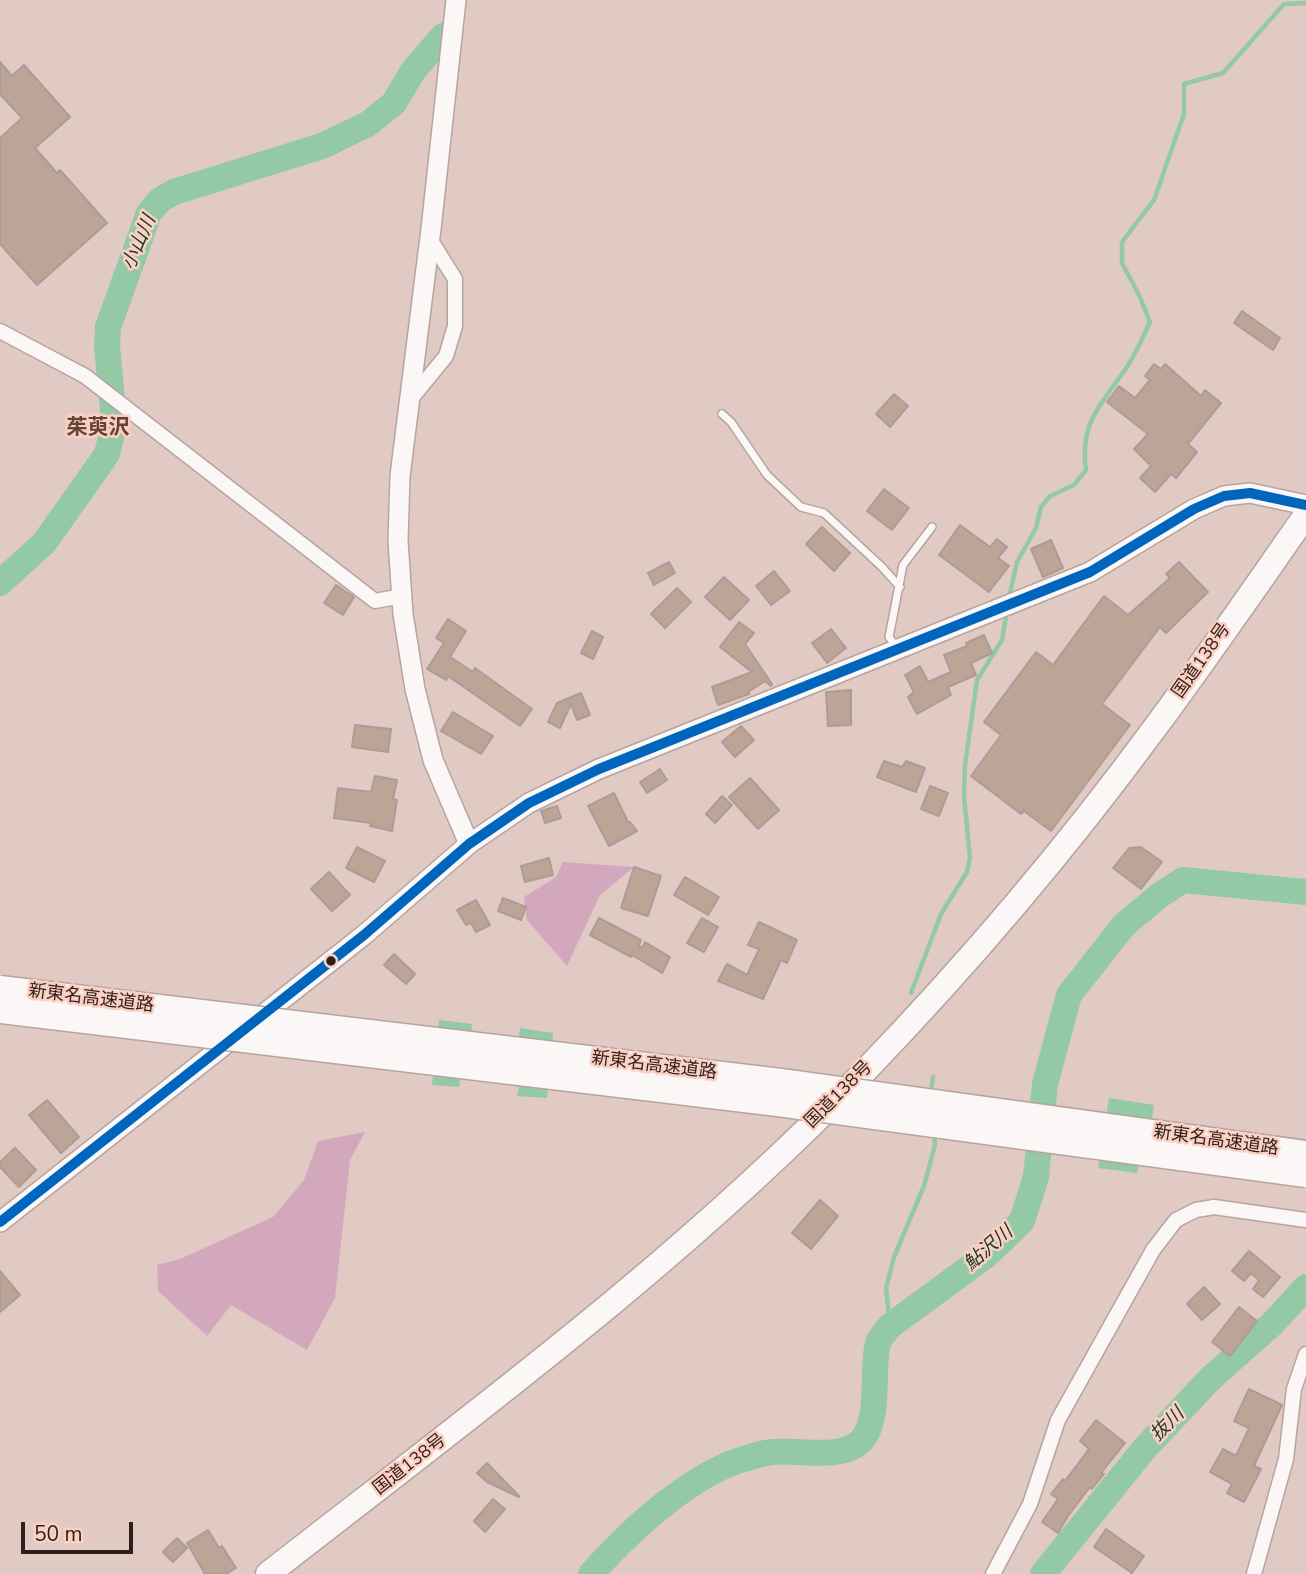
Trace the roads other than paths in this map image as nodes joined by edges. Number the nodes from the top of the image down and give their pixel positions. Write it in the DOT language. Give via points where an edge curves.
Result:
graph roads {
  1 [pos="456,0"];
  2 [pos="430,239"];
  3 [pos="0,331"];
  4 [pos="410,400"];
  5 [pos="722,414"];
  6 [pos="1306,505"];
  7 [pos="1306,515"];
  8 [pos="932,527"];
  9 [pos="900,587"];
  10 [pos="402,596"];
  11 [pos="898,650"];
  12 [pos="469,844"];
  13 [pos="0,988"];
  14 [pos="0,1011"];
  15 [pos="1306,1153"];
  16 [pos="1306,1175"];
  17 [pos="1306,1220"];
  18 [pos="0,1222"];
  19 [pos="1306,1354"];
  20 [pos="268,1574"];
  21 [pos="993,1574"];
  22 [pos="1254,1574"];
  1 -- 2 [label="main road"];
  2 -- 4 [label="main road"];
  2 -- 4 [label="street" via="455,279 455,326 446,356"];
  3 -- 10 [label="street" via="85,376 375,601"];
  4 -- 10 [label="main road" via="398,541"];
  5 -- 9 [label="lane" via="767,475 801,507 824,513"];
  6 -- 11 [label="main road" via="1250,493 1224,496 1090,572"];
  7 -- 20 [label="highway, 国道138号" via="1156,727 1058,852 948,982 862,1074 654,1270"];
  8 -- 9 [label="lane" via="904,565"];
  9 -- 11 [label="lane" via="889,637"];
  10 -- 12 [label="main road" via="415,689 433,760"];
  11 -- 12 [label="main road" via="599,769 529,803"];
  12 -- 18 [label="main road" via="364,935"];
  13 -- 15 [label="highway, 新東名高速道路, bridge" via="781,1081"];
  14 -- 16 [label="highway, 新東名高速道路, bridge" via="778,1104"];
  17 -- 21 [label="street" via="1214,1207 1176,1220 1153,1250 1058,1419 1030,1504"];
  19 -- 22 [label="street" via="1294,1389 1286,1460"];
}
